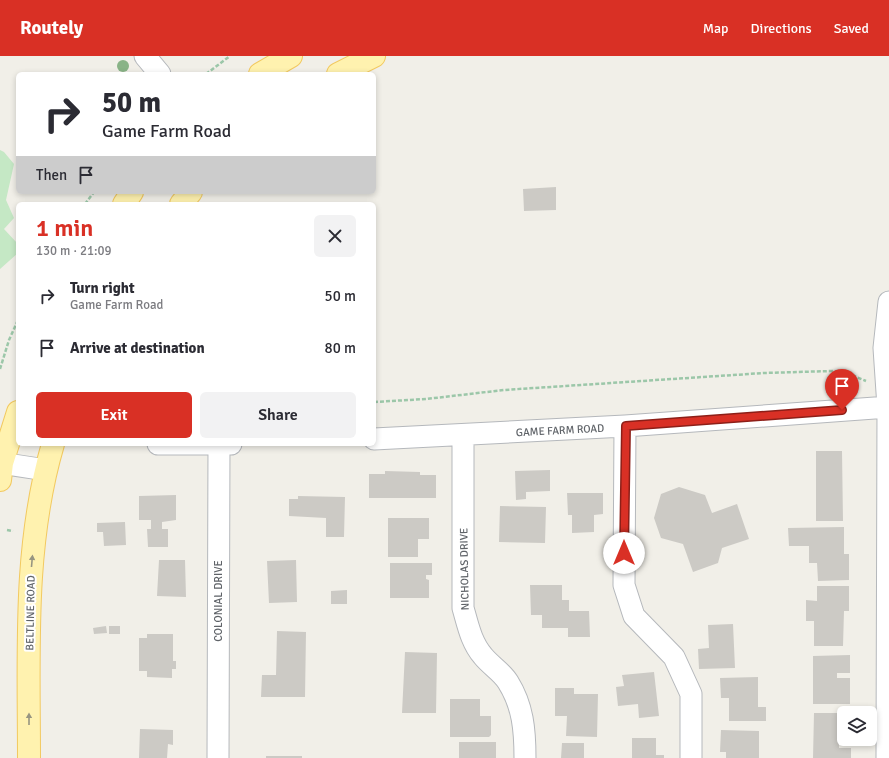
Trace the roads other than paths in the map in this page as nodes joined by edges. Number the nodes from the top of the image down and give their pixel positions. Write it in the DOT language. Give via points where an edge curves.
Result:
graph roads {
  1 [pos="145,56"];
  2 [pos="291,56"];
  3 [pos="374,56"];
  4 [pos="158,72"];
  5 [pos="263,72"];
  6 [pos="342,72"];
  7 [pos="189,194"];
  8 [pos="183,202"];
  9 [pos="889,302"];
  10 [pos="889,406"];
  11 [pos="16,419"];
  12 [pos="626,426"];
  13 [pos="463,435"];
  14 [pos="376,439"];
  15 [pos="52,446"];
  16 [pos="219,446"];
  17 [pos="1,469"];
  18 [pos="46,470"];
  19 [pos="30,758"];
  20 [pos="218,758"];
  21 [pos="526,758"];
  22 [pos="691,758"];
  23 [pos="887,758"];
  1 -- 4 [label="street"];
  2 -- 5 [label="main road"];
  3 -- 6 [label="main road"];
  7 -- 8 [label="main road"];
  9 -- 10 [label="street" via="884,348"];
  10 -- 12 [label="street, GAME FARM ROAD"];
  10 -- 23 [label="street"];
  11 -- 17 [label="main road"];
  12 -- 13 [label="street, GAME FARM ROAD"];
  12 -- 22 [label="street" via="624,585 634,616 674,657 691,694"];
  13 -- 14 [label="street, GAME FARM ROAD"];
  13 -- 21 [label="street, NICHOLAS DRIVE" via="463,608 470,635 482,655 507,681 520,706 526,731"];
  15 -- 18 [label="main road, BELTLINE ROAD"];
  16 -- 20 [label="street, COLONIAL DRIVE"];
  17 -- 18 [label="street"];
  19 -- 18 [label="main road, BELTLINE ROAD, one-way" via="31,560"];
}
